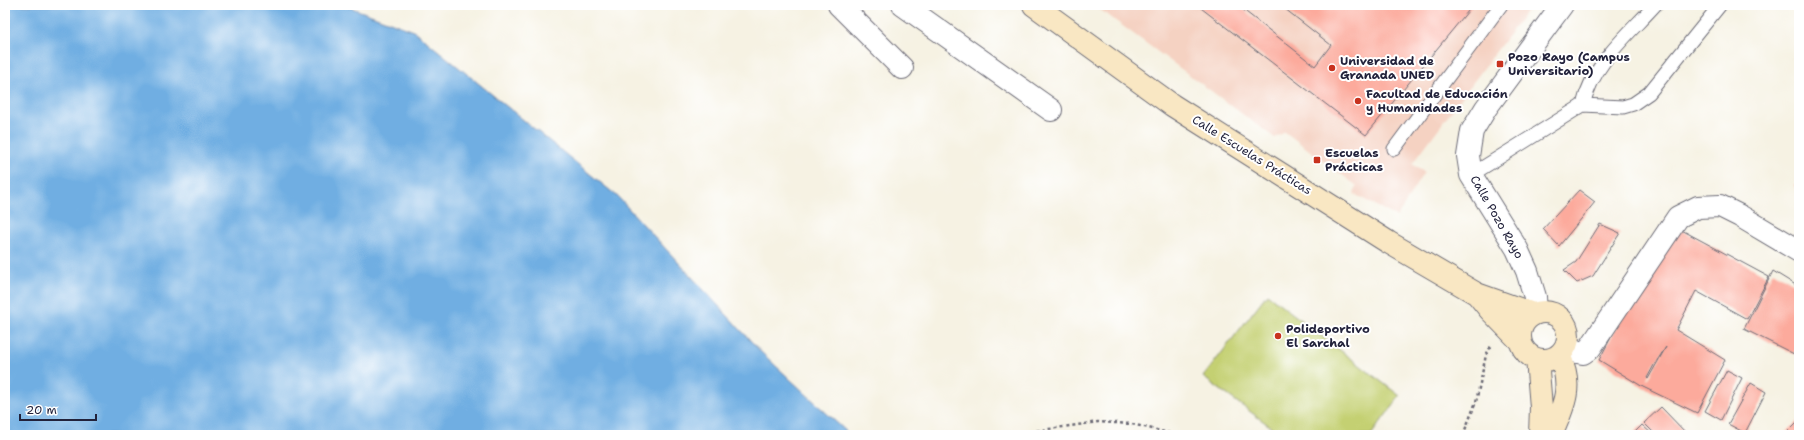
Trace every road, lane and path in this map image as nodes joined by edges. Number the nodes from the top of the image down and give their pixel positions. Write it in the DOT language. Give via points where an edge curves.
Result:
graph roads {
  1 [pos="839,5"];
  2 [pos="903,5"];
  3 [pos="1034,5"];
  4 [pos="1501,5"];
  5 [pos="1562,5"];
  6 [pos="1655,5"];
  7 [pos="1720,5"];
  8 [pos="902,68"];
  9 [pos="1583,105"];
  10 [pos="1051,110"];
  11 [pos="1394,149"];
  12 [pos="1471,175"];
  13 [pos="1799,251"];
  14 [pos="1477,294"];
  15 [pos="1534,313"];
  16 [pos="1505,326"];
  17 [pos="1520,341"];
  18 [pos="1563,351"];
  19 [pos="1537,359"];
  20 [pos="1007,435"];
  21 [pos="1176,435"];
  22 [pos="1463,435"];
  23 [pos="1540,435"];
  24 [pos="1551,435"];
  1 -- 8 [label="street"];
  2 -- 10 [label="street"];
  3 -- 14 [label="main road, Calle Escuelas Prácticas" via="1172,105 1388,242"];
  4 -- 11 [label="lane"];
  5 -- 12 [label="street, Calle Pozo Rayo" via="1472,131 1468,156"];
  6 -- 9 [label="lane" via="1604,61 1587,89"];
  7 -- 9 [label="lane" via="1649,93 1641,99 1624,106"];
  9 -- 12 [label="lane"];
  12 -- 15 [label="street, Calle Pozo Rayo" via="1517,249 1535,296"];
  13 -- 18 [label="street" via="1720,206 1698,207 1678,217 1590,348 1584,353"];
  14 -- 15 [label="main road"];
  14 -- 16 [label="main road"];
  15 -- 17 [label="main road" via="1524,322"];
  15 -- 18 [label="main road" via="1544,311 1559,316 1565,322 1569,338"];
  16 -- 17 [label="main road"];
  16 -- 22 [label="path" via="1486,354 1476,402"];
  17 -- 19 [label="main road" via="1526,352"];
  18 -- 19 [label="main road" via="1548,360"];
  18 -- 24 [label="main road" via="1568,384"];
  19 -- 23 [label="main road" via="1541,407"];
  20 -- 21 [label="path" via="1098,422 1132,424"];
}
